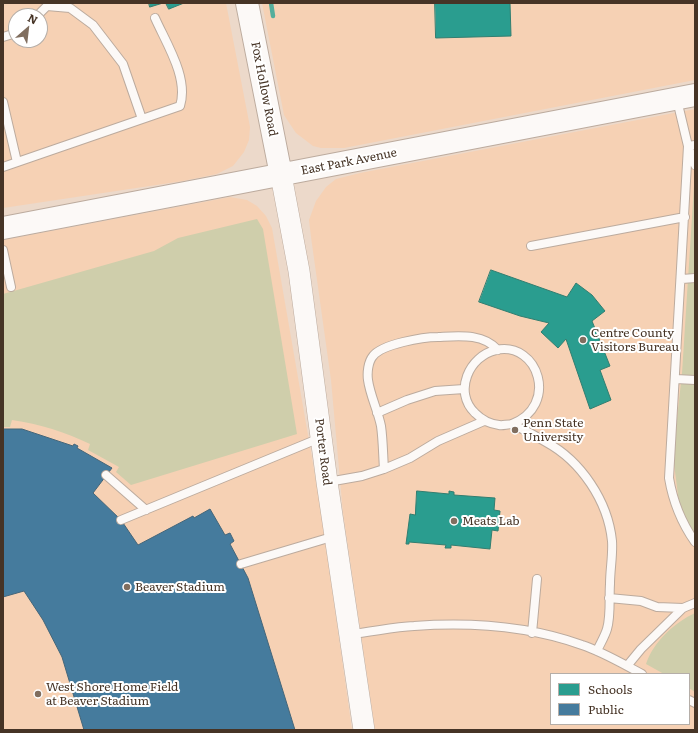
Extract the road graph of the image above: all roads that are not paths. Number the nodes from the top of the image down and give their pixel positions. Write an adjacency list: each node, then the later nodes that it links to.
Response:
1 (247, 3): 11 (main road, Fox Hollow Road)
2 (47, 4): 6 (lane)
3 (155, 18): 6 (lane)
4 (686, 97): 7 (lane); 11 (main road, East Park Avenue)
5 (3, 102): 8 (lane)
6 (142, 119): 8 (lane)
7 (692, 146): 9 (lane); 12 (lane)
8 (17, 162): 10 (lane)
9 (695, 165)
10 (3, 167)
11 (281, 175): 13 (main road, East Park Avenue); 26 (street, Porter Road)
12 (685, 217): 14 (lane); 17 (lane)
13 (3, 228)
14 (531, 246)
15 (3, 250): 18 (lane)
16 (695, 278): 17 (lane)
17 (682, 279): 20 (lane)
18 (10, 287)
19 (498, 350): 22 (lane); 23 (lane); 25 (lane)
20 (676, 379): 21 (lane); 33 (lane)
21 (695, 380)
22 (464, 389): 23 (lane); 24 (lane)
23 (377, 413): 27 (lane)
24 (484, 421): 25 (lane); 27 (lane)
25 (512, 424): 36 (lane)
26 (321, 438): 29 (street, Porter Road); 30 (lane)
27 (384, 469): 29 (lane)
28 (106, 475): 30 (lane)
29 (327, 482): 32 (street, Porter Road)
30 (146, 510): 31 (lane)
31 (121, 520)
32 (336, 536): 34 (lane); 40 (street, Porter Road)
33 (695, 542)
34 (241, 564)
35 (537, 579): 39 (lane)
36 (609, 598): 38 (lane); 41 (lane)
37 (694, 603): 38 (lane)
38 (683, 608): 42 (lane)
39 (532, 633): 40 (lane); 41 (lane)
40 (350, 634): 44 (street, Porter Road)
41 (597, 651): 42 (lane)
42 (627, 666): 43 (lane)
43 (640, 673)
44 (364, 730)

